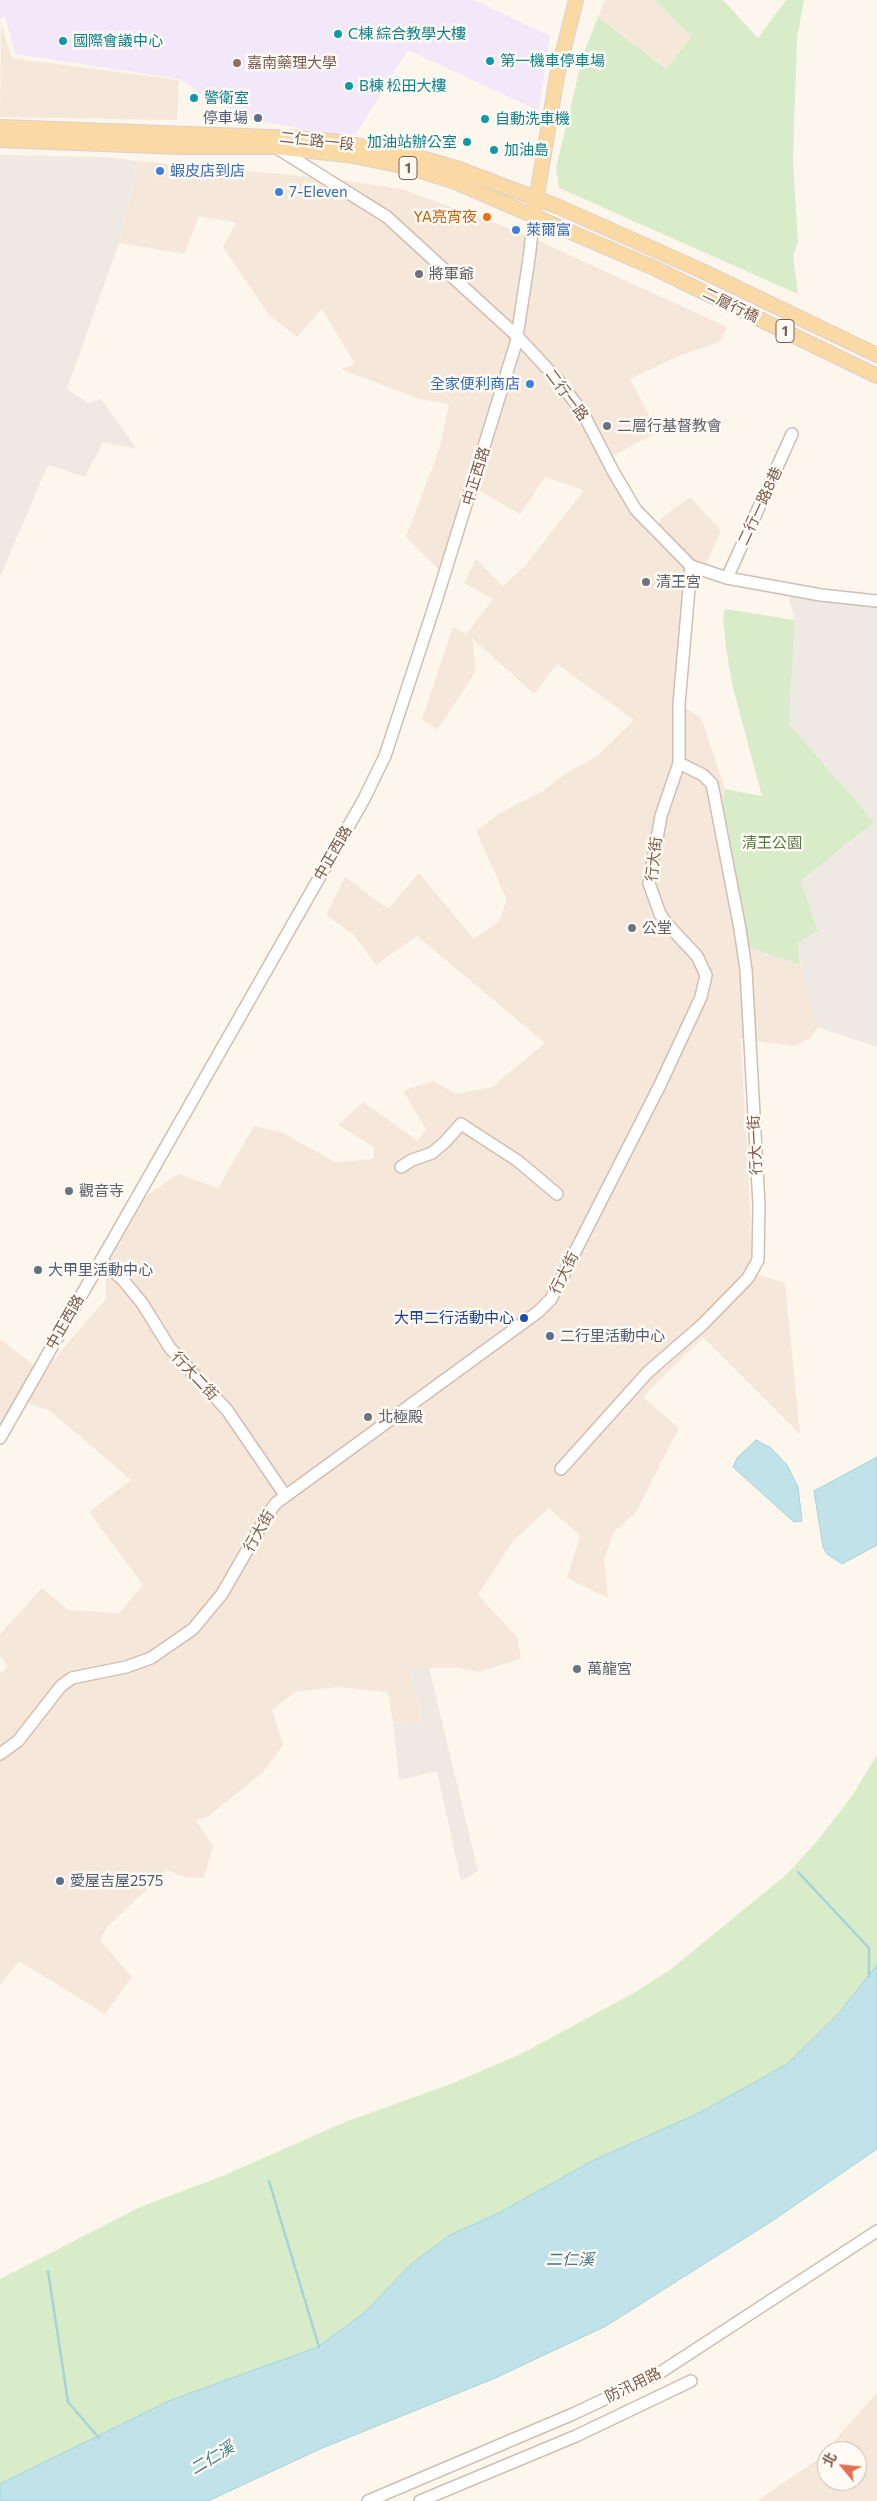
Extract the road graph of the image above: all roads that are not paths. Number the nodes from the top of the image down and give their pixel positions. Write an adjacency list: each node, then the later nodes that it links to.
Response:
1 (576, 0): 6 (main road)
2 (0, 127): 3 (main road, 二仁路一段 / 1)
3 (262, 136): 5 (street, 二行一路); 6 (main road, 二仁路一段 / 1)
4 (0, 140): 5 (main road, 二仁路一段 / 1)
5 (276, 147): 7 (main road, 二仁路一段 / 1); 10 (street, 二行一路)
6 (536, 199): 7 (main road); 8 (main road, 二仁路一段 / 1)
7 (534, 215): 9 (main road, 二仁路一段 / 1); 10 (street, 中正西路)
8 (700, 270): 11 (main road, 二層行橋 / 1)
9 (693, 286): 12 (main road, 二層行橋 / 1)
10 (517, 336): 14 (street, 二行一路); 20 (street, 中正西路)
11 (877, 355)
12 (877, 376)
13 (792, 434): 15 (street, 二行一路8巷)
14 (691, 566): 15 (street, 二行一路); 17 (street, 行大街)
15 (727, 578): 16 (street, 二行一路)
16 (877, 601)
17 (679, 762): 22 (street, 行大一街); 23 (street, 行大街)
18 (401, 1167): 19 (street)
19 (557, 1194)
20 (101, 1260): 21 (street, 中正西路); 23 (street, 行大二街)
21 (0, 1438)
22 (561, 1468)
23 (285, 1496): 24 (street, 行大街)
24 (0, 1754)
25 (877, 2231): 27 (street, 防汛用路)
26 (692, 2381): 28 (street)
27 (368, 2501)
28 (420, 2501)

